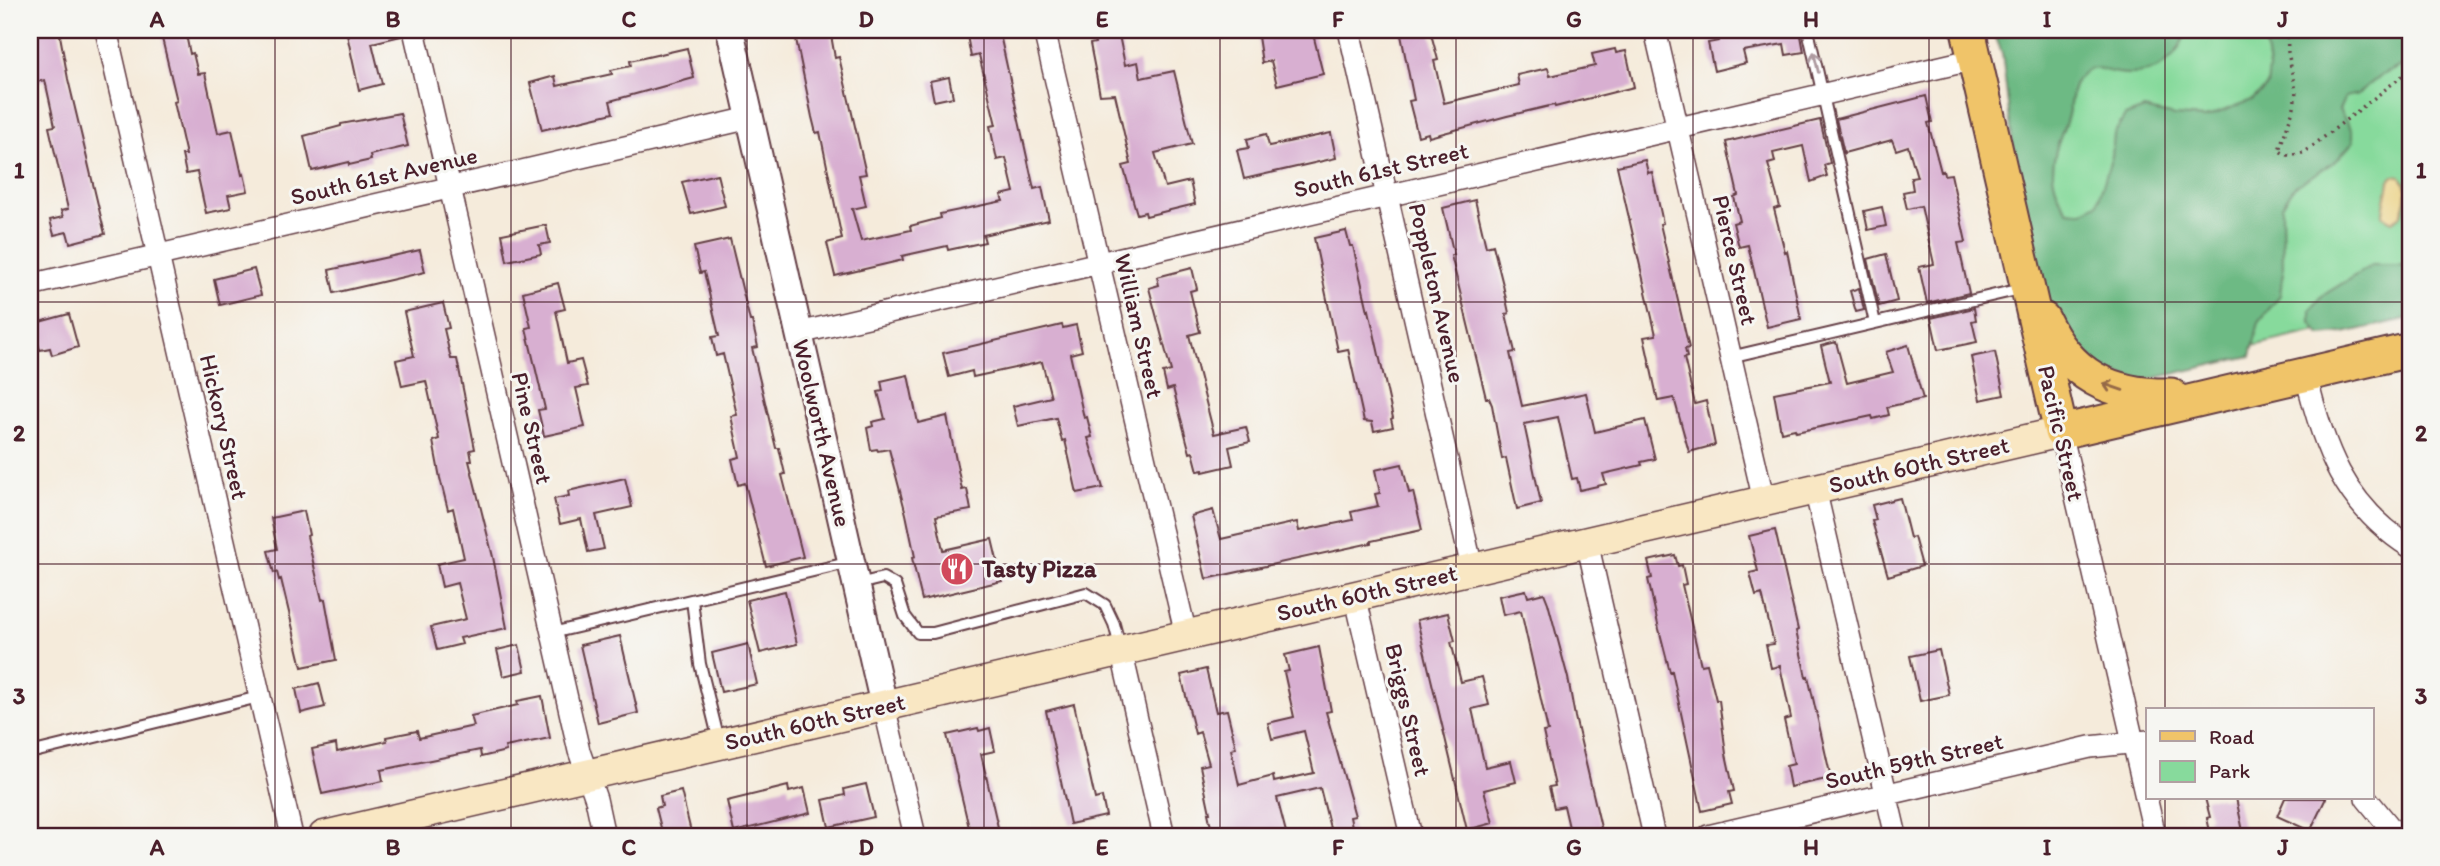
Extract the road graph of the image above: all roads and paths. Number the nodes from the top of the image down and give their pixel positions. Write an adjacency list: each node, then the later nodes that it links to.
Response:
1 (106, 30): 16 (street, Hickory Street)
2 (414, 30): 14 (street, Pine Street)
3 (730, 30): 12 (street, Woolworth Avenue)
4 (1044, 30): 17 (street, William Street)
5 (1349, 30): 15 (street, Poppleton Avenue)
6 (1655, 30): 13 (street, Pierce Street)
7 (1808, 30): 11 (lane, one-way to 7)
8 (2287, 30): 10 (path)
9 (1972, 44): 11 (street, South 61st Street); 19 (main road, Pacific Street)
10 (2410, 70)
11 (1823, 94): 13 (street, South 61st Street); 20 (lane)
12 (750, 118): 14 (street, South 61st Avenue); 21 (street, Woolworth Avenue)
13 (1677, 128): 15 (street, South 61st Street); 23 (street, Pierce Street)
14 (450, 188): 16 (street, South 61st Avenue); 35 (street, Pine Street)
15 (1387, 195): 17 (street, South 61st Street); 31 (street, Poppleton Avenue)
16 (158, 256): 18 (street, South 61st Avenue); 38 (street, Hickory Street)
17 (1097, 263): 21 (street, South 61st Street); 36 (street, William Street)
18 (30, 285)
19 (2028, 288): 20 (lane); 25 (main road, one-way to 19); 26 (main road, Pacific Street)
20 (1875, 323): 23 (lane)
21 (799, 333): 32 (street, Woolworth Avenue)
22 (2410, 350): 24 (main road, South 60th Street)
23 (1730, 357): 28 (street, Pierce Street)
24 (2306, 374): 25 (main road, South 60th Street); 30 (street)
25 (2229, 393): 26 (main road, South 60th Street)
26 (2061, 432): 27 (main road, South 60th Street); 40 (street, Pacific Street)
27 (1815, 489): 28 (main road, South 60th Street); 45 (street)
28 (1763, 501): 29 (main road, South 60th Street)
29 (1587, 542): 31 (main road, South 60th Street); 54 (street)
30 (2410, 547)
31 (1472, 568): 33 (main road, South 60th Street)
32 (854, 573): 34 (lane); 37 (lane); 39 (street, Woolworth Avenue)
33 (1354, 595): 36 (main road, South 60th Street); 53 (street, Briggs Street)
34 (692, 600): 35 (lane); 41 (lane)
35 (552, 633): 43 (street, Pine Street)
36 (1186, 635): 37 (main road, South 60th Street)
37 (1121, 650): 39 (main road, South 60th Street); 52 (street)
38 (259, 697): 42 (lane); 48 (street, Hickory Street)
39 (884, 706): 41 (main road, South 60th Street); 51 (street, Woolworth Avenue)
40 (2140, 742): 44 (street, Pacific Street); 45 (street, South 59th Street)
41 (719, 744): 43 (main road, South 60th Street)
42 (30, 753)
43 (587, 775): 49 (main road, South 60th Street); 50 (street, Pine Street)
44 (2146, 780)
45 (1886, 793): 55 (street, South 59th Street); 56 (street)
46 (2149, 800): 57 (street, Pacific Street)
47 (2368, 800): 58 (street)
48 (292, 836)
49 (324, 836)
50 (604, 836)
51 (915, 836)
52 (1164, 836)
53 (1411, 836)
54 (1654, 836)
55 (1709, 836)
56 (1896, 836)
57 (2155, 836)
58 (2397, 836)

